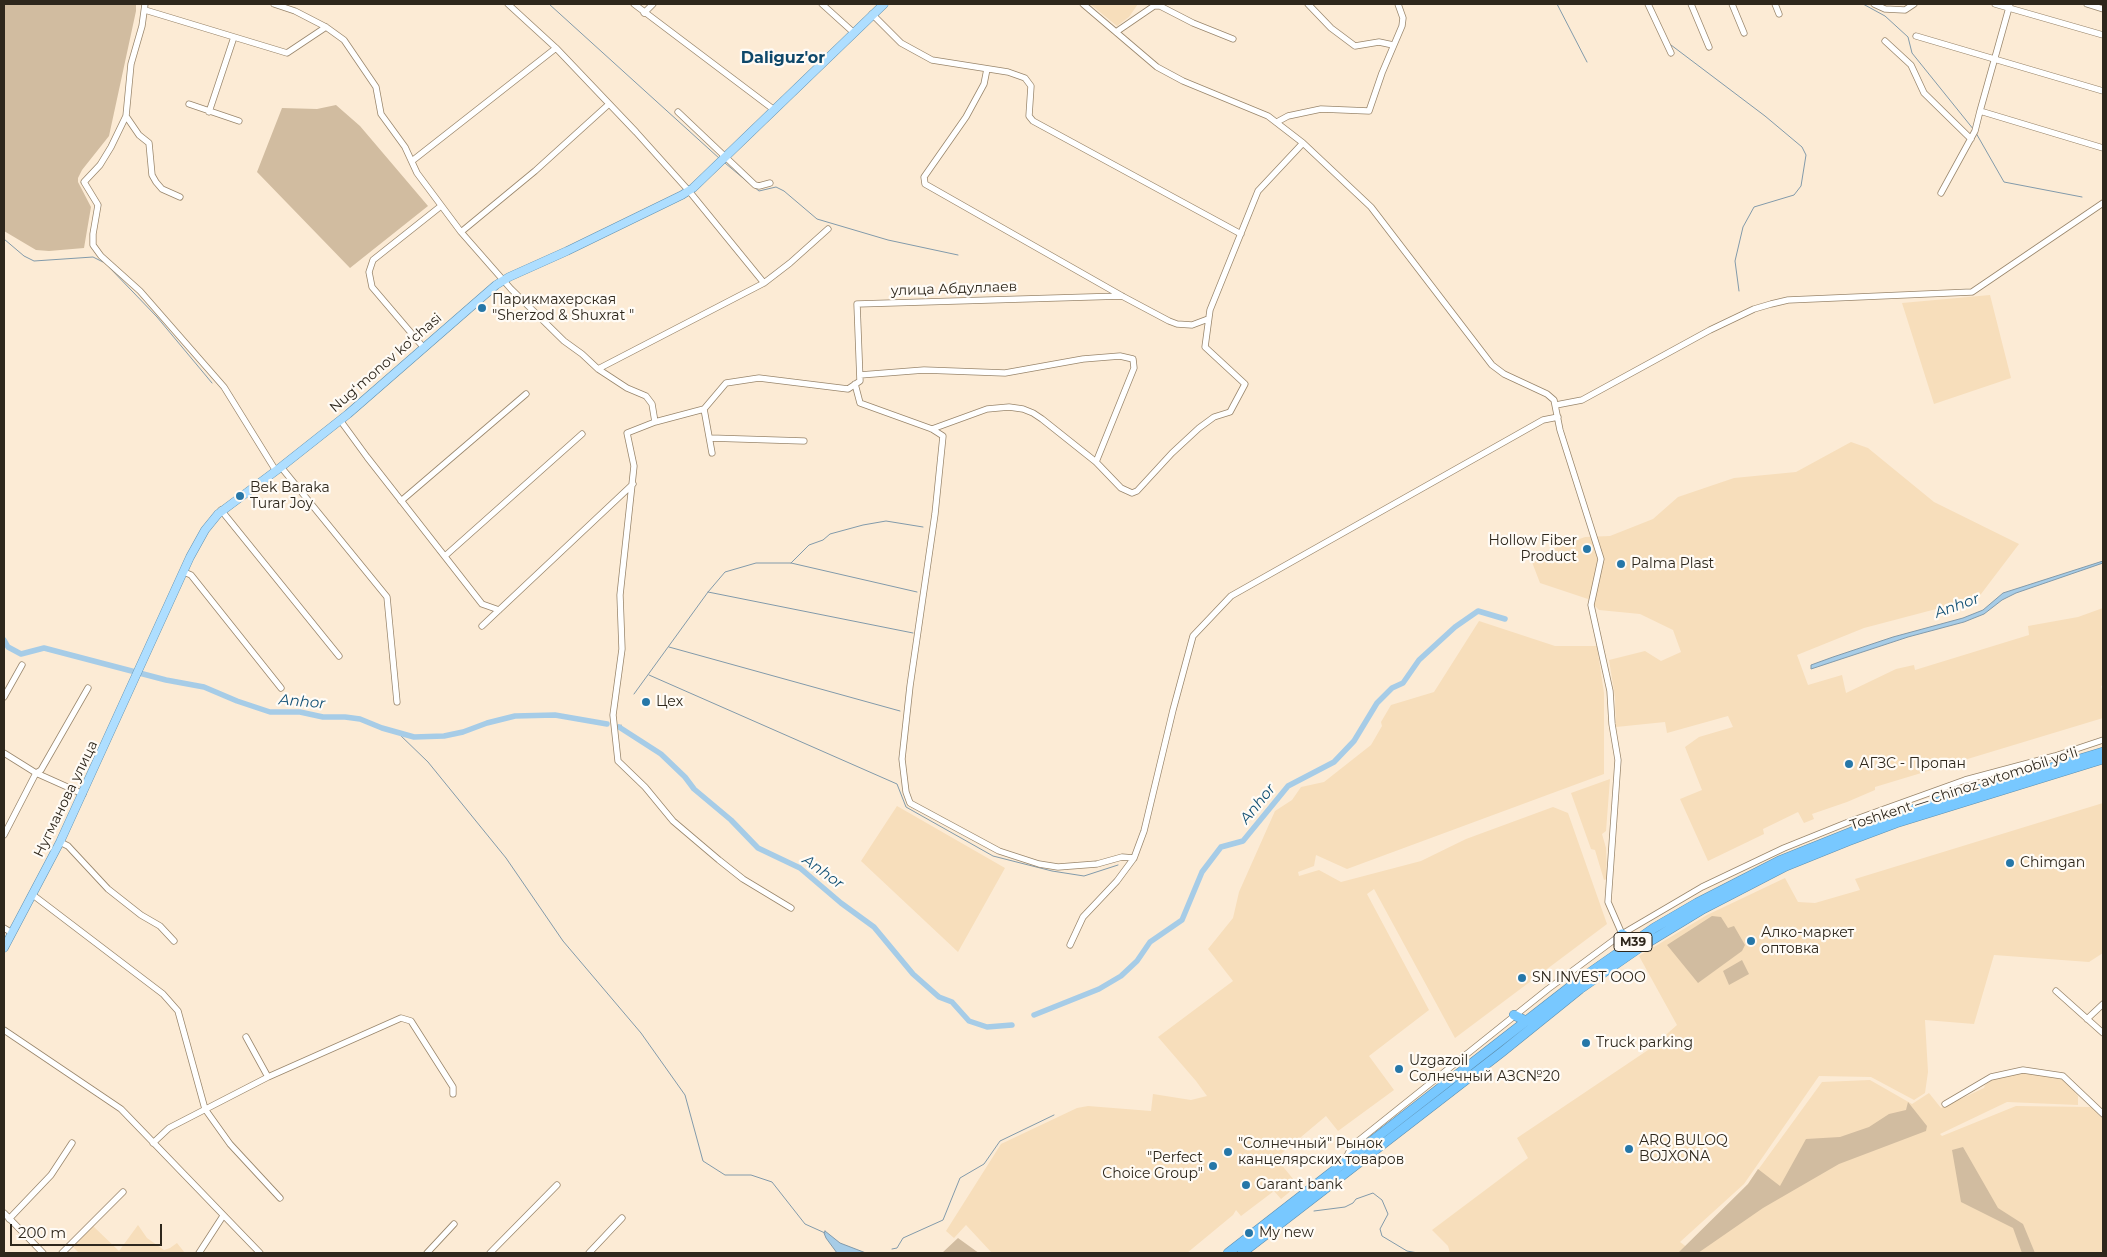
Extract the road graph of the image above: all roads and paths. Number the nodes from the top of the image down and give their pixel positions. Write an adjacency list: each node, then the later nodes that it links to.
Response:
1 (274, 4): 24 (street)
2 (508, 4): 35 (street)
3 (634, 4): 21 (street)
4 (652, 4): 21 (street)
5 (822, 4): 25 (street)
6 (884, 4): 22 (main road)
7 (1083, 4): 26 (street)
8 (1308, 4): 33 (street)
9 (1398, 4): 33 (street)
10 (1648, 4): 36 (street)
11 (1691, 4): 34 (street)
12 (1732, 4): 27 (street)
13 (1775, 4): 23 (street)
14 (1874, 4): 15 (street)
15 (1914, 4)
16 (1995, 4): 18 (street)
17 (2087, 4): 20 (street)
18 (2010, 6): 28 (street); 37 (street)
19 (145, 7): 30 (street); 46 (street)
20 (2103, 9)
21 (644, 13): 42 (street)
22 (872, 14): 25 (main road); 38 (street)
23 (1779, 14)
24 (326, 27): 30 (street); 53 (street)
25 (853, 32): 42 (main road)
26 (1116, 32): 31 (street); 48 (street)
27 (1744, 33)
28 (2103, 35)
29 (1916, 36): 37 (street)
30 (234, 37): 44 (street)
31 (1233, 39)
32 (1885, 41): 49 (street)
33 (1394, 45): 48 (street)
34 (1709, 46)
35 (556, 48): 41 (street); 53 (street)
36 (1671, 53)
37 (1995, 58): 39 (street); 43 (street)
38 (987, 69): 62 (street); 65 (street)
39 (2103, 91)
40 (189, 104): 44 (street)
41 (609, 104): 55 (street); 61 (street)
42 (773, 109): 52 (main road)
43 (1980, 111): 49 (street); 51 (street)
44 (209, 112): 47 (street)
45 (678, 112): 52 (street)
46 (126, 116): 57 (street); 83 (street)
47 (239, 121)
48 (1277, 122): 50 (street)
49 (1971, 139): 56 (street)
50 (1304, 143): 62 (street); 72 (street)
51 (2103, 148)
52 (725, 157): 54 (street); 55 (main road, Nugʻmonov koʻchasi)
53 (412, 161): 59 (street)
54 (770, 183)
55 (689, 191): 63 (main road, Nugʻmonov koʻchasi); 64 (street)
56 (1941, 194)
57 (180, 198)
58 (2103, 203): 72 (street)
59 (441, 206): 61 (street); 67 (street)
60 (828, 228): 64 (street)
61 (460, 232): 63 (street)
62 (1241, 234): 66 (street)
63 (503, 280): 67 (main road, Nugʻmonov koʻchasi); 68 (street)
64 (764, 283): 68 (street)
65 (1122, 296): 66 (street); 69 (street, улица Абдуллаев)
66 (1208, 319): 82 (street)
67 (424, 348): 75 (main road, Nugʻmonov koʻchasi)
68 (598, 368): 76 (street)
69 (860, 374): 70 (street); 82 (street)
70 (855, 384): 73 (street); 77 (street)
71 (526, 394): 85 (street)
72 (1556, 405): 74 (street)
73 (704, 409): 76 (street); 79 (street)
74 (1558, 417): 106 (street); 111 (street)
75 (340, 420): 83 (main road, Nugʻmonov koʻchasi); 85 (street)
76 (655, 422): 84 (street)
77 (932, 429): 82 (street); 106 (street)
78 (582, 434): 87 (street)
79 (710, 438): 80 (street); 81 (street)
80 (804, 441)
81 (712, 453)
82 (1096, 462)
83 (279, 469): 86 (main road, Nugʻmonov koʻchasi); 97 (street)
84 (633, 484): 89 (street); 108 (street)
85 (401, 501): 87 (street)
86 (222, 510): 88 (main road, Nugʻmonov koʻchasi); 91 (street)
87 (445, 556): 89 (street)
88 (184, 572): 92 (main road, Nugʻmonov koʻchasi); 95 (street)
89 (499, 610): 90 (street)
90 (482, 626)
91 (339, 656)
92 (145, 659): 103 (main road, Нугманова улица)
93 (22, 665): 96 (street)
94 (88, 688): 102 (street)
95 (281, 688)
96 (4, 697)
97 (397, 702)
98 (2103, 740): 111 (street, M39)
99 (2103, 752): 112 (highway, Toshkent — Chinoz avtomobil yoʻli / M39)
100 (4, 753): 102 (street)
101 (2103, 759): 127 (highway, Toshkent — Chinoz avtomobil yoʻli / M39)
102 (36, 773): 103 (street); 104 (street)
103 (83, 794): 105 (main road, Нугманова улица)
104 (4, 835)
105 (60, 842): 107 (main road, Нугманова улица); 113 (street)
106 (1134, 858): 114 (street)
107 (33, 894): 110 (main road, Нугманова улица); 130 (street)
108 (791, 908)
109 (4, 928): 110 (street)
110 (12, 933): 115 (main road, Нугманова улица)
111 (1622, 934): 112 (highway); 118 (street, M39)
112 (1636, 940): 120 (highway, Toshkent — Chinoz avtomobil yoʻli / M39)
113 (174, 941)
114 (1070, 945)
115 (4, 948)
116 (2056, 991): 119 (street)
117 (2103, 1004): 119 (street)
118 (1514, 1015): 120 (highway); 124 (street, M39)
119 (2087, 1019): 122 (street)
120 (1526, 1021): 126 (highway, Toshkent — Chinoz avtomobil yoʻli / M39)
121 (4, 1030): 133 (street)
122 (2103, 1033)
123 (246, 1037): 125 (street)
124 (1444, 1071): 126 (street); 134 (street, M39)
125 (268, 1077): 128 (street); 130 (street)
126 (1448, 1081): 127 (highway); 134 (highway, Toshkent — Chinoz avtomobil yoʻli / M39)
127 (1449, 1092): 151 (highway, Toshkent — Chinoz avtomobil yoʻli / M39)
128 (453, 1094)
129 (1945, 1104): 131 (street)
130 (206, 1109): 133 (street); 137 (street)
131 (2103, 1114)
132 (72, 1143): 141 (street)
133 (153, 1143): 139 (street)
134 (1344, 1163): 150 (highway, Toshkent — Chinoz avtomobil yoʻli / M39)
135 (557, 1185): 148 (street)
136 (123, 1192): 144 (street)
137 (280, 1198)
138 (4, 1213): 141 (street)
139 (223, 1216): 145 (street); 146 (street)
140 (622, 1218): 149 (street)
141 (9, 1219): 143 (street)
142 (454, 1224): 147 (street)
143 (43, 1253)
144 (62, 1253)
145 (199, 1253)
146 (260, 1253)
147 (427, 1253)
148 (490, 1253)
149 (589, 1253)
150 (1228, 1253)
151 (1242, 1253)

